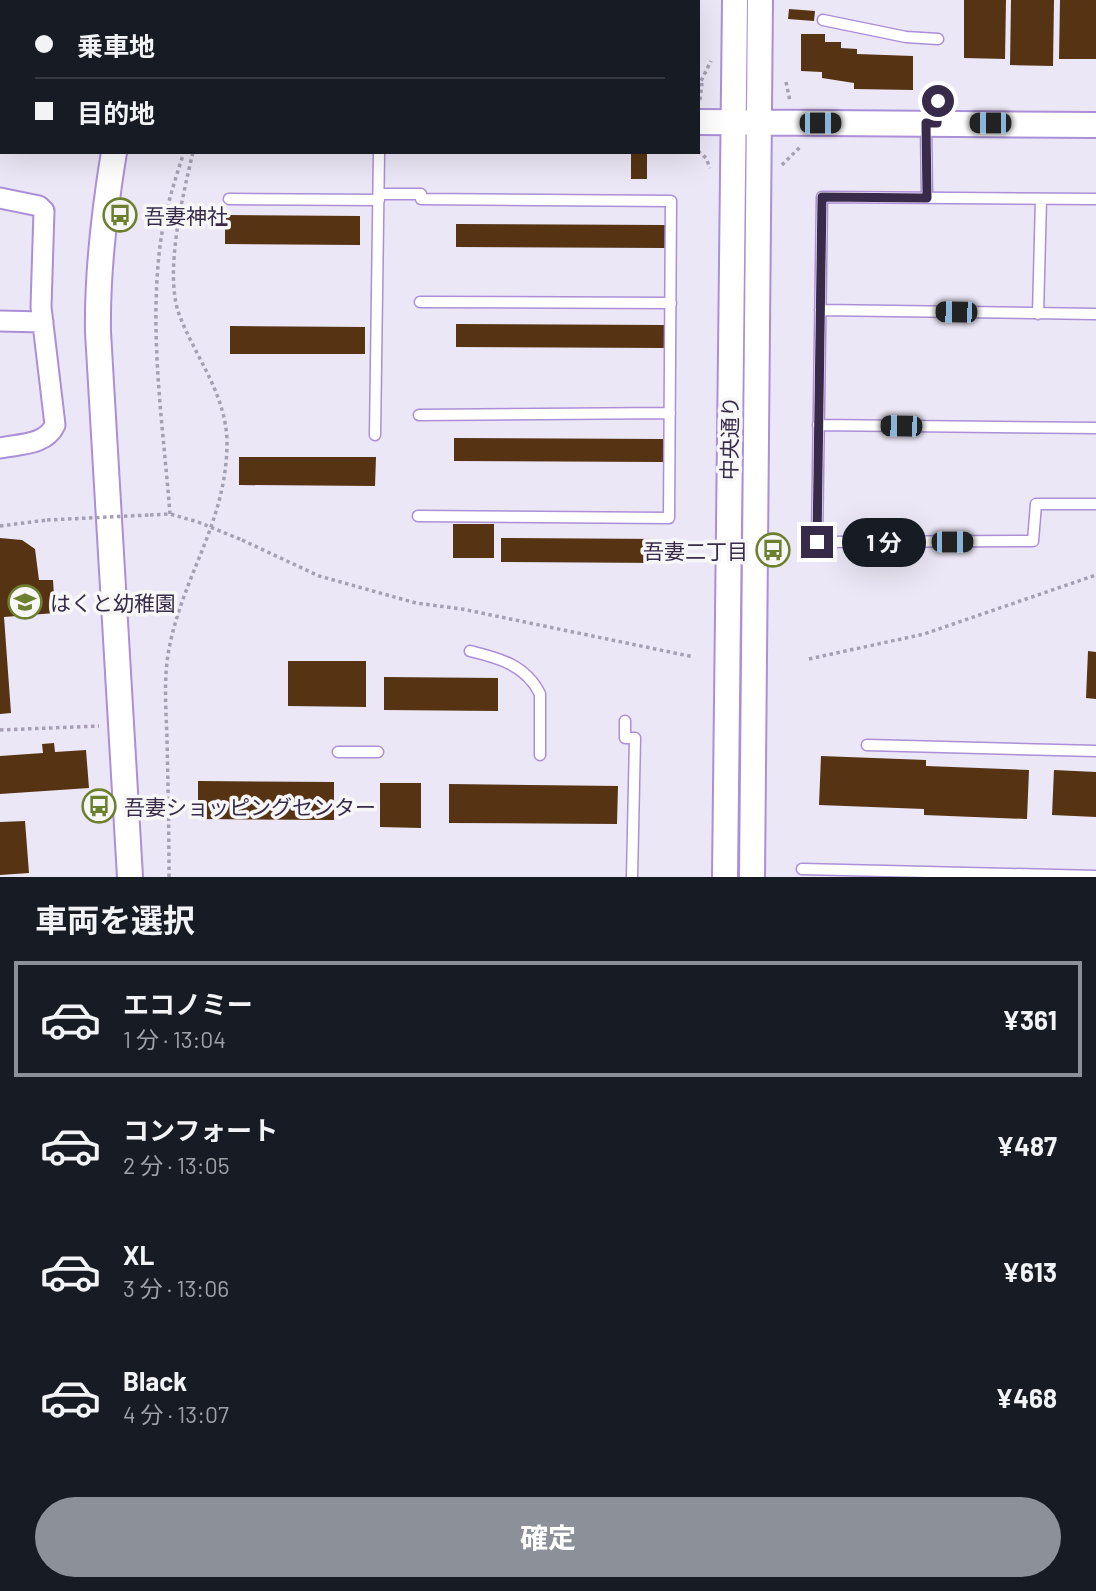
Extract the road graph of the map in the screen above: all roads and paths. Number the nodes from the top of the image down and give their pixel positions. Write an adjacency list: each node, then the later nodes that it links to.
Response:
1 (735, 0): 7 (street, 中央通り)
2 (760, 0): 8 (street, 中央通り)
3 (823, 20): 4 (lane)
4 (938, 40)
5 (934, 116): 8 (street); 9 (street); 16 (lane)
6 (700, 122): 7 (street)
7 (733, 122): 8 (street); 54 (street, 中央通り)
8 (760, 122): 55 (street, 中央通り)
9 (1096, 125)
10 (114, 154): 51 (street)
11 (183, 154): 34 (path)
12 (193, 154): 52 (path)
13 (379, 154): 14 (lane)
14 (379, 197): 17 (lane); 21 (lane); 31 (lane)
15 (0, 198): 26 (street)
16 (927, 198): 18 (lane); 22 (lane)
17 (229, 199)
18 (1041, 199): 19 (lane); 23 (lane)
19 (1096, 199)
20 (420, 302): 21 (lane)
21 (671, 303): 27 (lane)
22 (820, 310): 23 (lane); 29 (lane)
23 (1038, 314): 24 (lane)
24 (1096, 314)
25 (0, 321): 26 (street)
26 (43, 322): 32 (street)
27 (670, 413): 28 (lane); 35 (lane)
28 (419, 415)
29 (818, 425): 30 (lane); 33 (lane)
30 (1096, 429)
31 (375, 435)
32 (0, 448)
33 (1096, 504)
34 (170, 514): 36 (path, bridge); 39 (path, bridge)
35 (418, 516)
36 (0, 526)
37 (1096, 575): 40 (path)
38 (470, 651): 48 (lane)
39 (694, 657)
40 (809, 659)
41 (625, 721): 53 (lane)
42 (106, 726): 43 (path)
43 (0, 730)
44 (867, 745): 45 (lane)
45 (1096, 751)
46 (338, 752): 47 (lane)
47 (378, 752)
48 (540, 755)
49 (802, 869): 50 (lane)
50 (1096, 876)
51 (130, 877)
52 (169, 877)
53 (632, 877)
54 (725, 877)
55 (752, 877)

